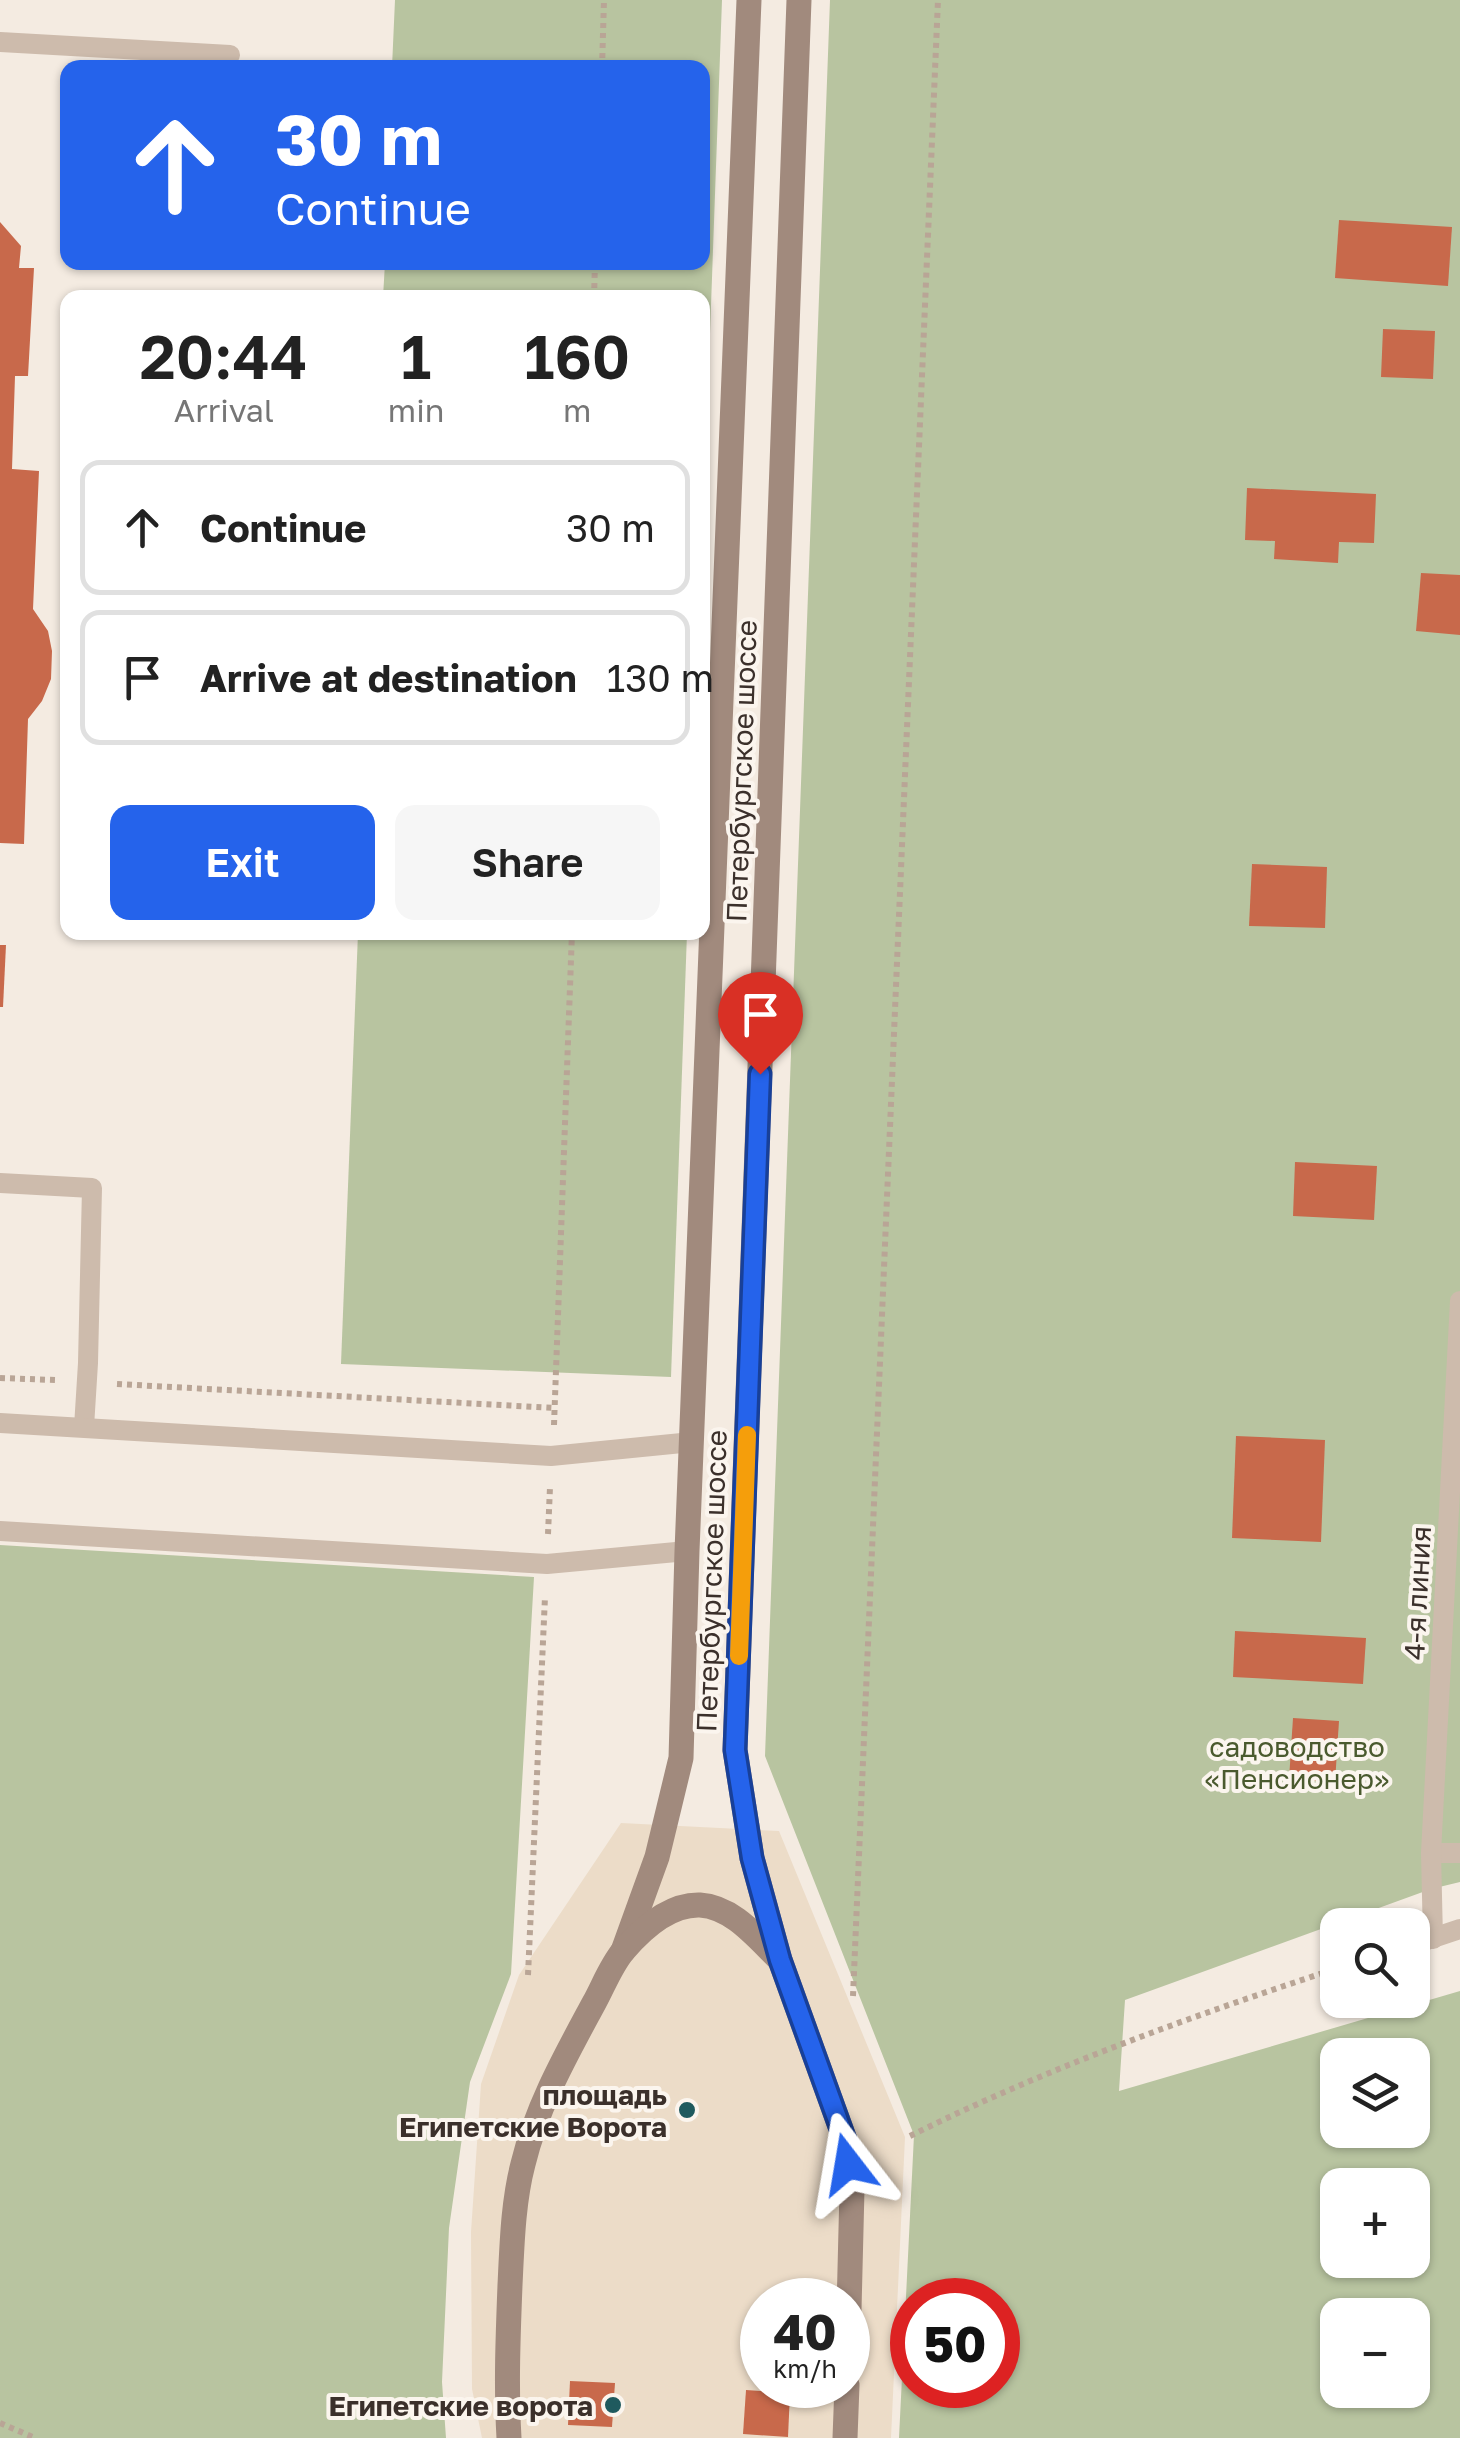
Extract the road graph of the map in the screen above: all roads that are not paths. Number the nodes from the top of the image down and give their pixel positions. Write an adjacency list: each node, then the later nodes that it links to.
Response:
1 (749, 0): 9 (main road, Петербургское шоссе)
2 (799, 0): 18 (main road, Петербургское шоссе)
3 (0, 42): 4 (lane)
4 (230, 55)
5 (0, 1184): 8 (lane)
6 (1460, 1301): 12 (lane, 4-я линия)
7 (0, 1423): 8 (lane)
8 (84, 1428): 9 (lane)
9 (692, 1442): 11 (main road, Петербургское шоссе)
10 (0, 1532): 11 (lane)
11 (688, 1551): 17 (main road, Петербургское шоссе)
12 (1431, 1853): 13 (lane); 14 (lane, 4-я линия)
13 (1460, 1853)
14 (1428, 1908)
15 (1460, 1929): 16 (lane)
16 (1430, 1940)
17 (622, 1952): 18 (main road); 21 (main road)
18 (780, 1960): 19 (main road)
19 (850, 2278)
20 (846, 2408): 22 (main road)
21 (509, 2433)
22 (845, 2438)

